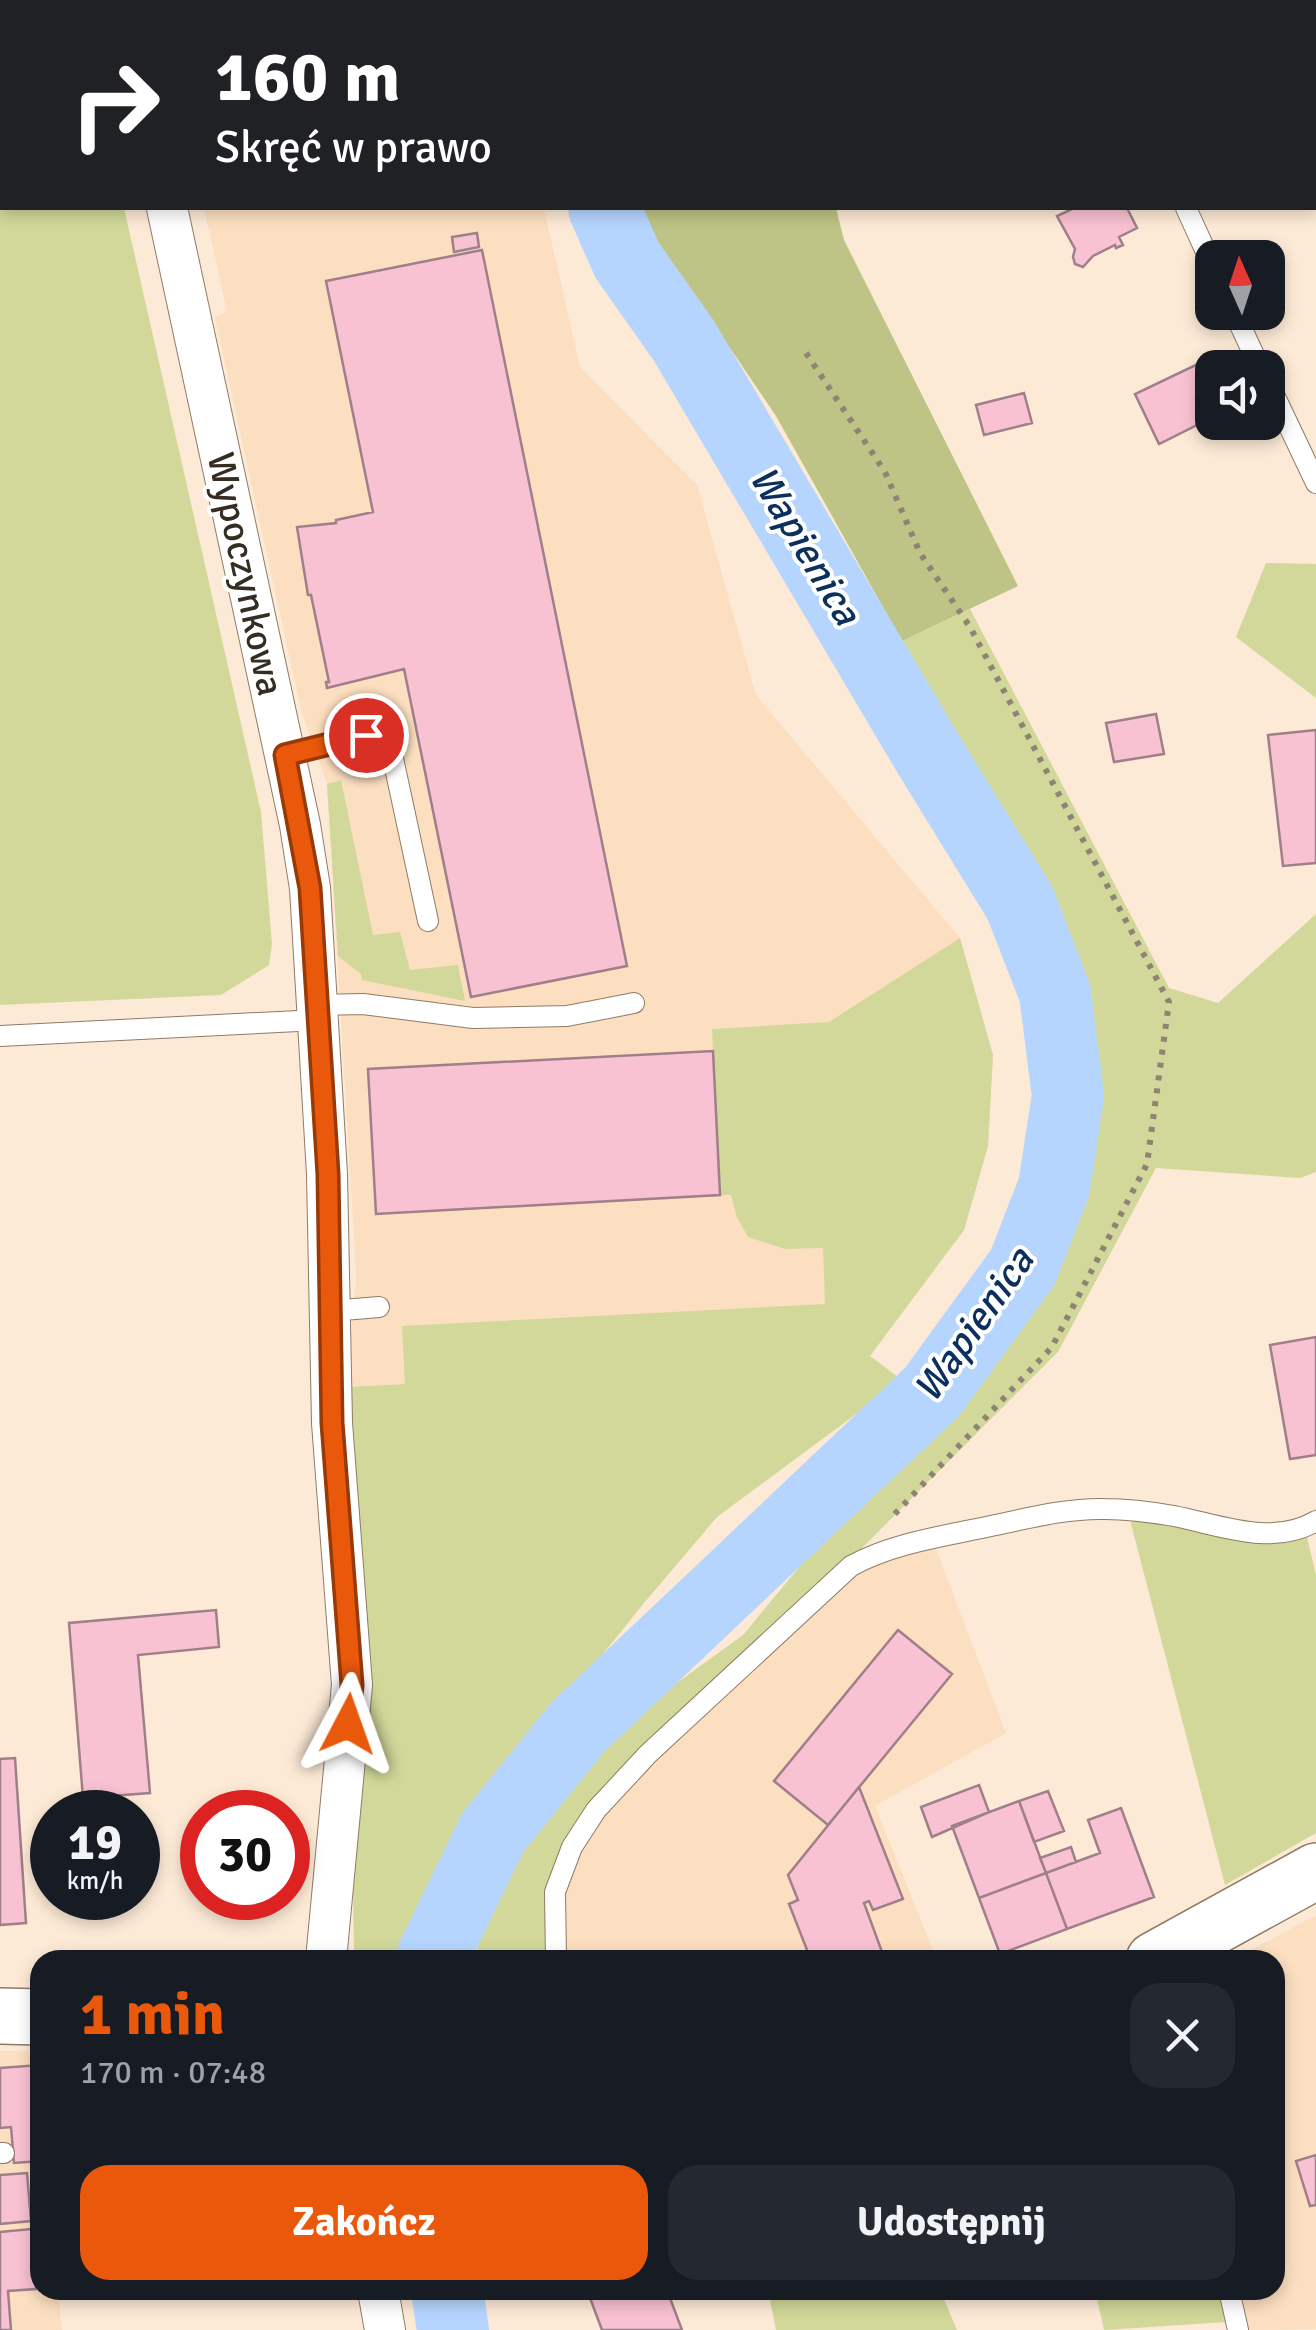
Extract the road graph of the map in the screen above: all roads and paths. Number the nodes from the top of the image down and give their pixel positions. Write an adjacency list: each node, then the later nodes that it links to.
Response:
1 (167, 210): 7 (street, Wypoczynkowa)
2 (1187, 210): 3 (lane)
3 (1201, 240)
4 (806, 354): 15 (path)
5 (1285, 418): 6 (lane)
6 (1316, 484)
7 (285, 755): 8 (lane); 10 (street, Wypoczynkowa)
8 (428, 921)
9 (634, 1004): 10 (lane)
10 (318, 1013): 11 (lane); 13 (street, Wypoczynkowa)
11 (0, 1036)
12 (379, 1307): 13 (lane)
13 (331, 1311): 17 (street, Wypoczynkowa)
14 (1316, 1521): 15 (lane)
15 (870, 1556): 18 (lane)
16 (1316, 1871): 19 (street)
17 (327, 1950)
18 (556, 1950)
19 (1172, 1950)
20 (0, 2016): 21 (street)
21 (30, 2017)
22 (380, 2300): 24 (street)
23 (1231, 2300): 25 (lane)
24 (384, 2330)
25 (1238, 2330)

